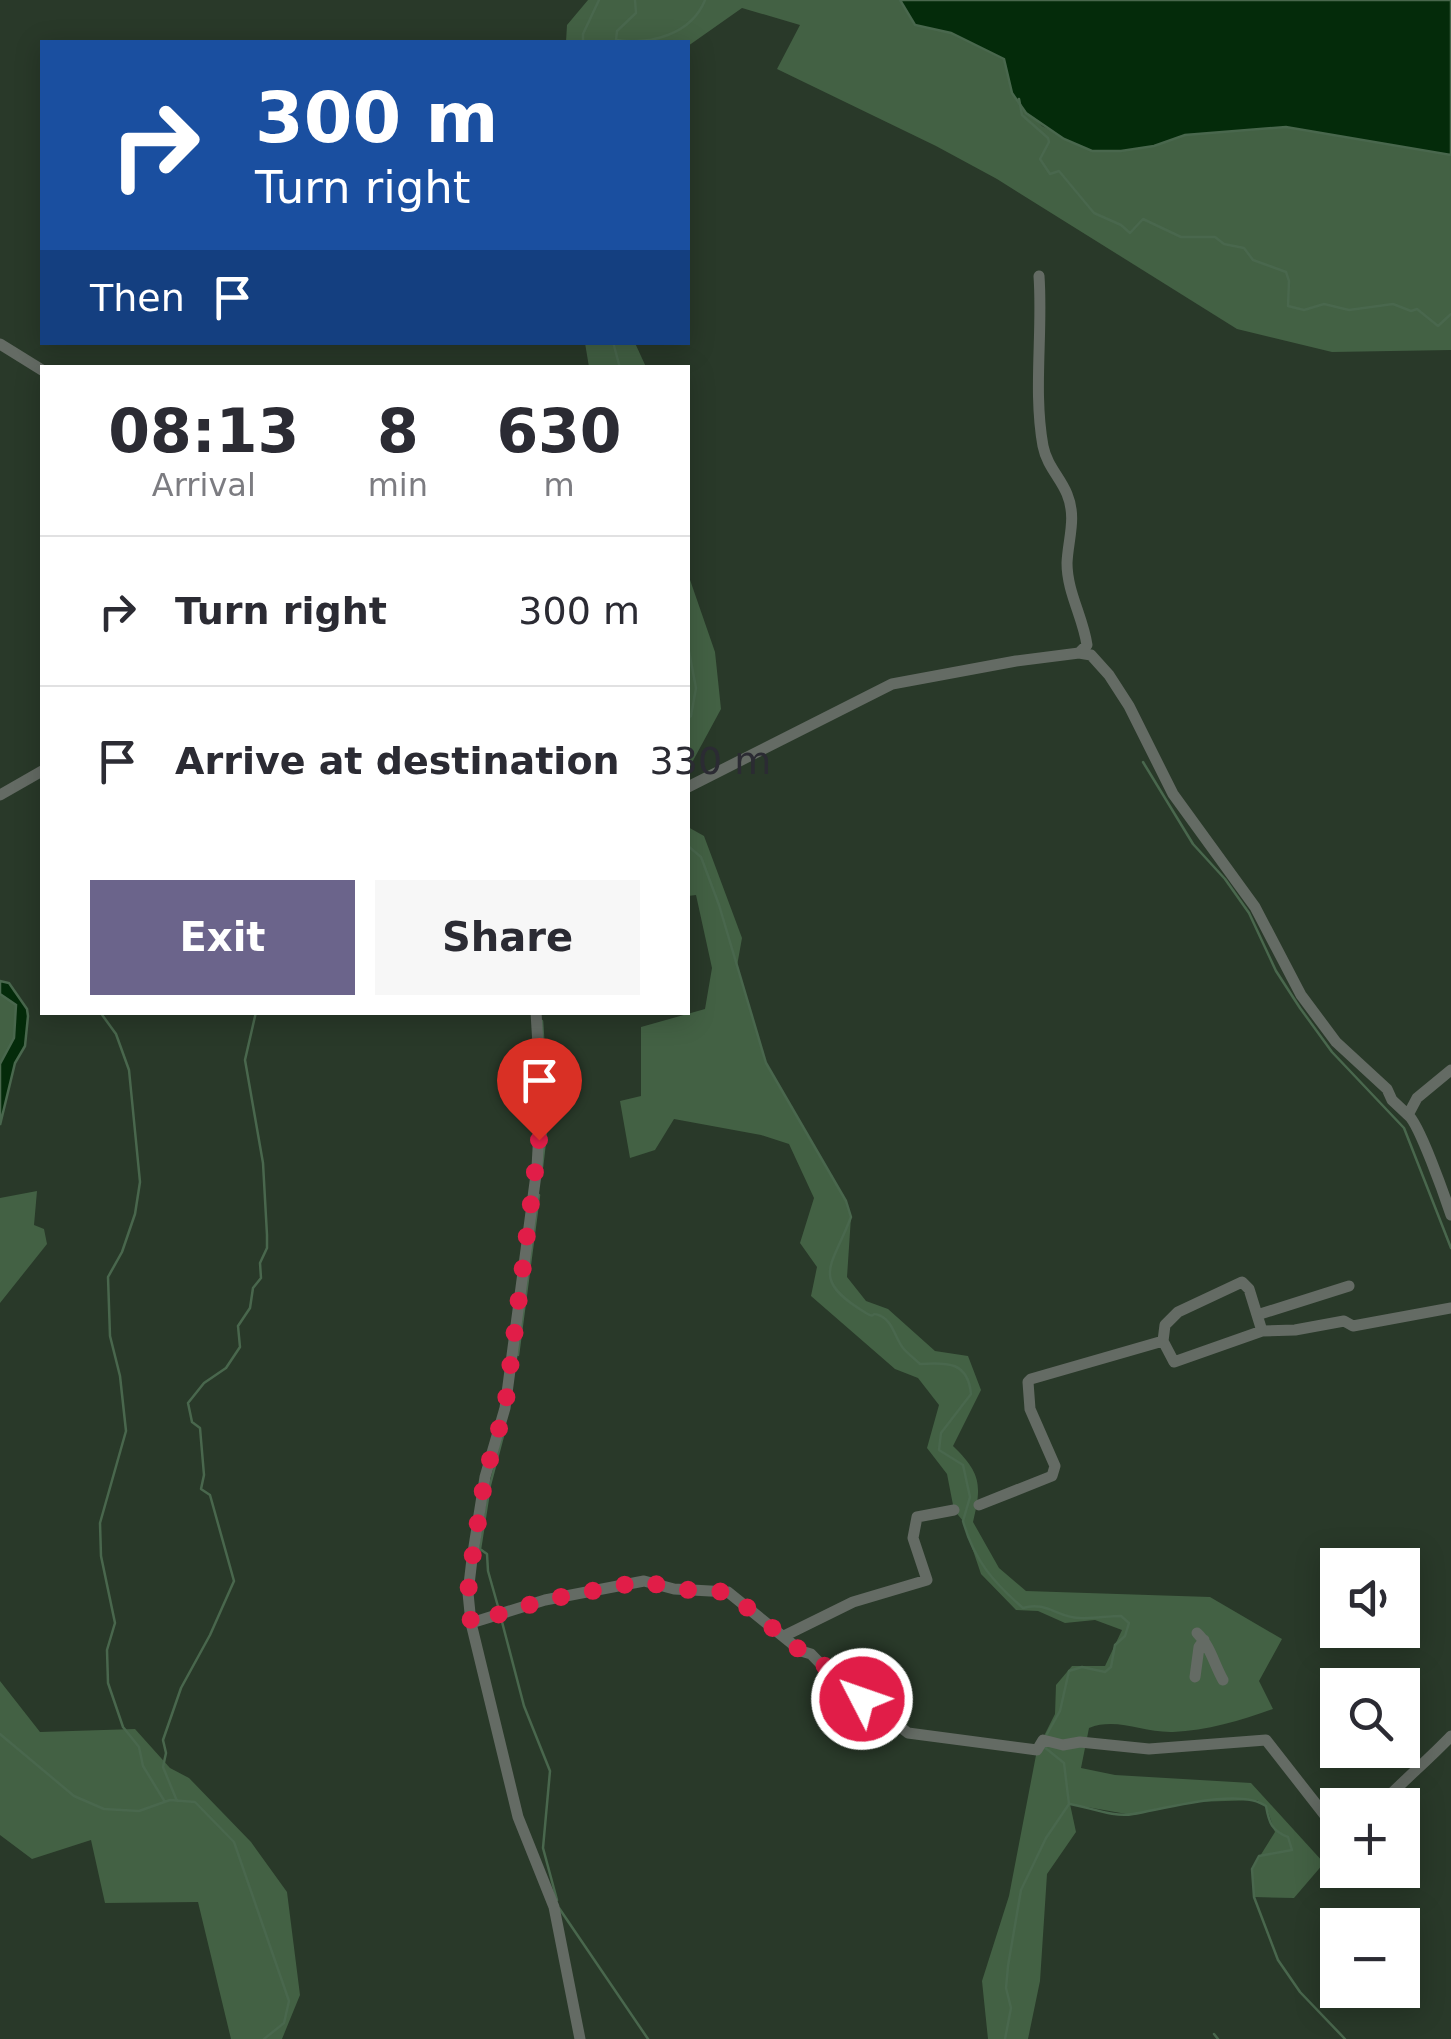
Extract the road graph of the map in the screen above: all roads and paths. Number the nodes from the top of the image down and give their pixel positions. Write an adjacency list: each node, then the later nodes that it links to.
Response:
1 (1039, 276): 4 (street)
2 (0, 344): 3 (street)
3 (40, 369)
4 (1079, 654): 6 (street); 10 (street)
5 (40, 772): 7 (street)
6 (690, 786)
7 (0, 795)
8 (536, 1015): 19 (street)
9 (1451, 1070): 10 (street)
10 (1408, 1115): 11 (street)
11 (1451, 1215)
12 (1349, 1286): 14 (street)
13 (1451, 1308): 15 (street)
14 (1256, 1315): 15 (street); 16 (street)
15 (1262, 1331): 16 (street)
16 (1164, 1341): 17 (street)
17 (978, 1504)
18 (954, 1510): 20 (street)
19 (471, 1623): 20 (street); 26 (street)
20 (784, 1636): 25 (street)
21 (1195, 1676): 22 (street)
22 (1223, 1680)
23 (1451, 1736): 24 (street)
24 (1397, 1788)
25 (1320, 1809)
26 (580, 2039)

